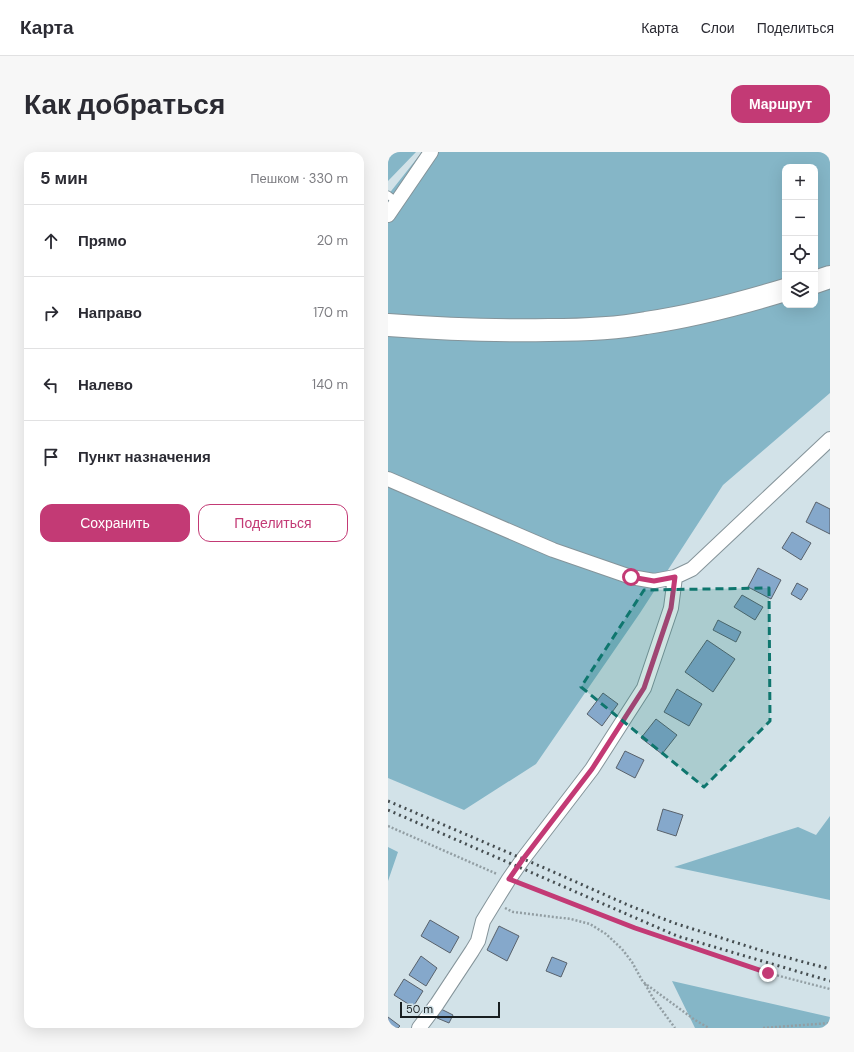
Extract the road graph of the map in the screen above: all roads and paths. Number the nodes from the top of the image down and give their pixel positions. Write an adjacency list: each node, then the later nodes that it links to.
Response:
1 (431, 152): 2 (street)
2 (393, 198): 3 (street)
3 (388, 215)
4 (830, 277): 5 (main road)
5 (818, 281)
6 (782, 291): 7 (main road)
7 (388, 325)
8 (830, 439): 10 (street)
9 (388, 479): 10 (street)
10 (675, 577): 12 (street)
11 (388, 826): 12 (path)
12 (509, 879): 13 (street); 15 (path)
13 (494, 903): 14 (path); 17 (street)
14 (643, 982): 18 (path); 19 (path)
15 (830, 989)
16 (830, 1023): 20 (path)
17 (419, 1028)
18 (675, 1028)
19 (710, 1028)
20 (763, 1028)

